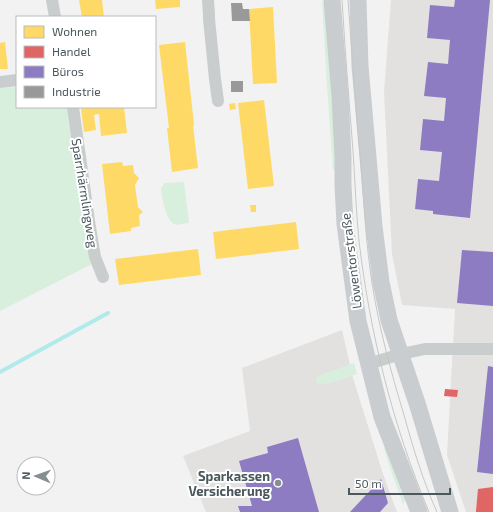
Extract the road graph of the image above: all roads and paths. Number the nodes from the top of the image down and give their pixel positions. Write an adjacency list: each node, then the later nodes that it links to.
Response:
1 (52, 0): 5 (street)
2 (208, 0): 8 (street)
3 (332, 0): 13 (main road, Löwentorstraße)
4 (358, 0): 12 (main road, Löwentorstraße)
5 (55, 16)
6 (16, 80): 7 (street)
7 (0, 82)
8 (218, 101)
9 (73, 108): 10 (street, Sparrhärmlingweg)
10 (103, 277)
11 (493, 349): 12 (street)
12 (401, 354): 13 (street); 15 (main road, Löwentorstraße)
13 (368, 364): 14 (main road, Löwentorstraße)
14 (419, 512)
15 (450, 512)

